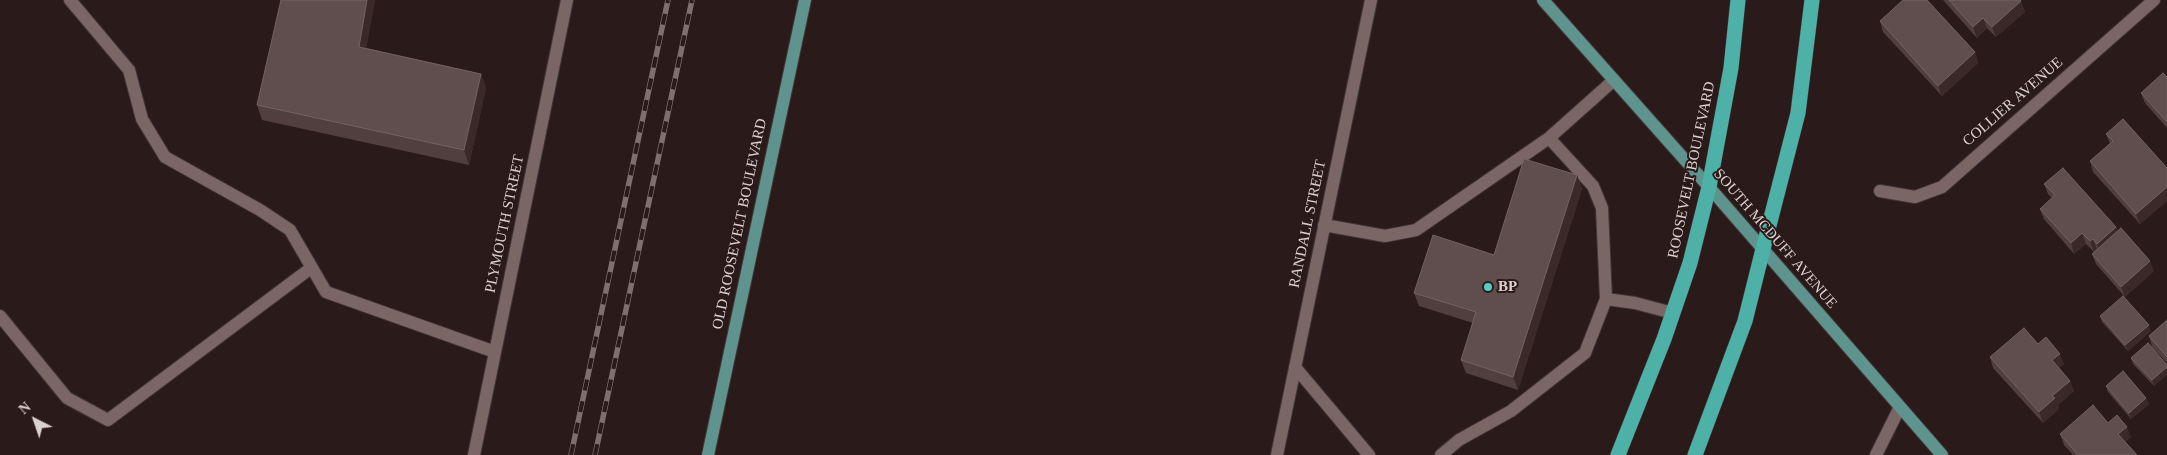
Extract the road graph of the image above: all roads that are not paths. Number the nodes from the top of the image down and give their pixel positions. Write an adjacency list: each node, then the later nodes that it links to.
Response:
1 (70, 0): 15 (street)
2 (567, 0): 19 (street, PLYMOUTH STREET)
3 (805, 0): 23 (main road, OLD ROOSEVELT BOULEVARD)
4 (1371, 0): 13 (street, RANDALL STREET)
5 (1543, 0): 9 (main road, SOUTH MCDUFF AVENUE)
6 (1738, 0): 11 (highway, ROOSEVELT BOULEVARD)
7 (1812, 0): 14 (highway)
8 (2154, 0): 12 (street, COLLIER AVENUE)
9 (1614, 80): 10 (street); 11 (main road, SOUTH MCDUFF AVENUE)
10 (1549, 138): 13 (street); 16 (street)
11 (1709, 187): 14 (main road, SOUTH MCDUFF AVENUE); 17 (highway, ROOSEVELT BOULEVARD)
12 (1880, 191)
13 (1324, 225): 20 (street, RANDALL STREET)
14 (1763, 249): 21 (main road, SOUTH MCDUFF AVENUE); 28 (highway)
15 (311, 268): 18 (street); 19 (street)
16 (1606, 299): 17 (street); 26 (street)
17 (1673, 313): 27 (highway, ROOSEVELT BOULEVARD)
18 (0, 316)
19 (496, 352): 22 (street, PLYMOUTH STREET)
20 (1295, 367): 24 (street, RANDALL STREET); 25 (street)
21 (1900, 407): 29 (street); 30 (main road, SOUTH MCDUFF AVENUE)
22 (474, 455)
23 (708, 455)
24 (1277, 455)
25 (1369, 455)
26 (1441, 455)
27 (1618, 455)
28 (1695, 455)
29 (1876, 455)
30 (1942, 455)

